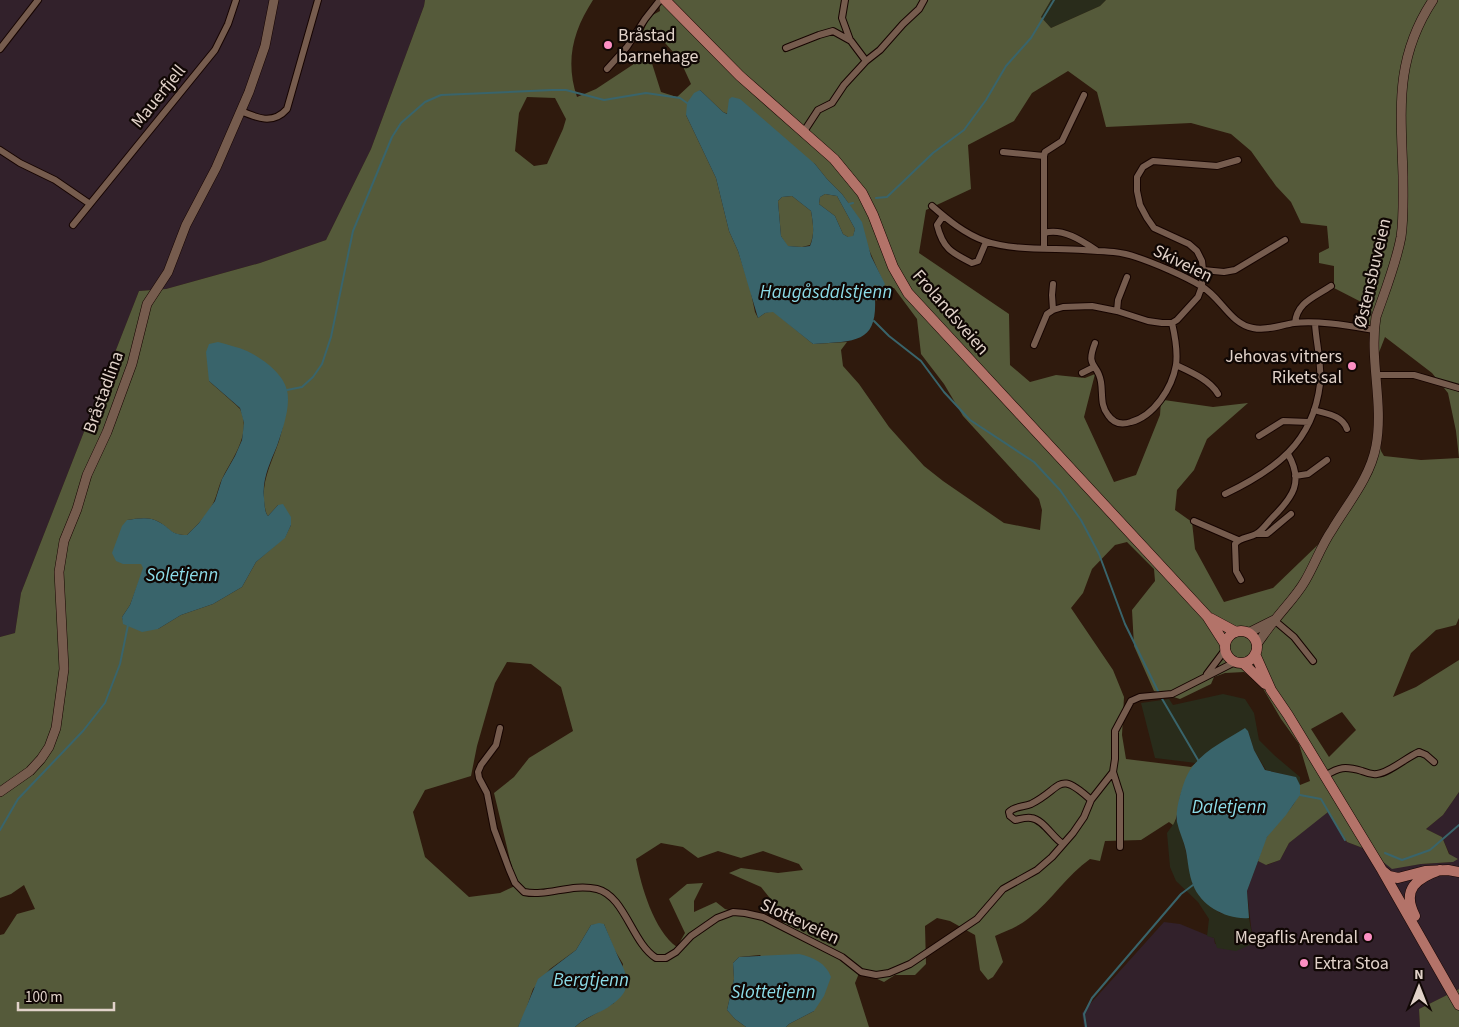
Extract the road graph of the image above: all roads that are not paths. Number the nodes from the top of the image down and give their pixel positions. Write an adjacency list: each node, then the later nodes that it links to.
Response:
1 (38, 0): 11 (street)
2 (236, 0): 22 (street, Mauerfjell)
3 (274, 0): 16 (main road, Bråstadlina)
4 (318, 0): 16 (street)
5 (660, 0): 14 (street)
6 (665, 0): 17 (main road, Frolandsveien)
7 (845, 0): 10 (street)
8 (924, 0): 13 (street)
9 (1433, 0): 41 (main road, Østensbuveien)
10 (851, 41): 12 (street); 13 (street)
11 (0, 48)
12 (786, 48)
13 (866, 61): 17 (street)
14 (607, 70)
15 (1084, 95): 20 (street)
16 (241, 111): 77 (main road, Bråstadlina)
17 (804, 133): 63 (main road, Frolandsveien)
18 (0, 150): 22 (street)
19 (1003, 152): 20 (street)
20 (1044, 156): 26 (street)
21 (1238, 160): 31 (street)
22 (90, 204): 25 (street, Mauerfjell)
23 (932, 206): 24 (street, Skiveien)
24 (943, 216): 28 (street, Skiveien); 28 (street)
25 (73, 224)
26 (1044, 233): 29 (street); 30 (street)
27 (1285, 240): 31 (street)
28 (986, 242): 29 (street, Skiveien)
29 (1044, 248): 30 (street, Skiveien)
30 (1097, 250): 34 (street, Skiveien)
31 (1203, 270): 34 (street)
32 (1127, 276): 37 (street)
33 (1053, 284): 36 (street)
34 (1202, 286): 38 (street); 39 (street, Skiveien)
35 (1331, 286): 39 (street)
36 (1053, 310): 37 (street); 43 (street)
37 (1117, 311): 38 (street)
38 (1172, 323): 44 (street)
39 (1295, 323): 40 (street, Skiveien)
40 (1315, 323): 41 (street, Skiveien); 50 (street)
41 (1374, 330): 47 (main road, Østensbuveien)
42 (1095, 343): 45 (street)
43 (1034, 345)
44 (1176, 365): 45 (street); 49 (street)
45 (1094, 366): 46 (street)
46 (1082, 373)
47 (1375, 375): 48 (street); 64 (main road, Østensbuveien)
48 (1459, 388)
49 (1218, 394)
50 (1314, 410): 51 (street); 52 (street)
51 (1309, 422): 53 (street); 54 (street)
52 (1347, 429)
53 (1259, 436)
54 (1288, 454): 56 (street); 57 (street)
55 (1327, 460): 56 (street)
56 (1295, 476): 60 (street)
57 (1225, 494)
58 (1291, 514): 60 (street)
59 (1194, 521): 61 (street)
60 (1257, 534): 61 (street)
61 (1238, 540): 62 (street)
62 (1241, 580)
63 (1207, 616): 65 (main road, Frolandsveien); 67 (main road, Frolandsveien)
64 (1274, 620): 66 (main road, Østensbuveien); 68 (main road, Østensbuveien); 69 (street)
65 (1236, 632): 66 (main road); 67 (main road)
66 (1248, 633): 68 (main road)
67 (1225, 647): 70 (main road); 71 (street)
68 (1256, 649): 70 (main road); 72 (main road)
69 (1313, 661)
70 (1239, 663): 71 (street); 72 (main road)
71 (1204, 677): 75 (street)
72 (1271, 690): 76 (main road)
73 (500, 728): 79 (street, Slotteveien)
74 (1434, 762): 76 (street)
75 (1113, 772): 78 (street, Slotteveien); 80 (street)
76 (1325, 776): 81 (main road)
77 (0, 792)
78 (1091, 800): 79 (street, Slotteveien); 79 (street)
79 (1063, 844)
80 (1120, 847)
81 (1382, 870): 82 (main road); 84 (main road)
82 (1440, 870): 83 (main road); 84 (main road)
83 (1459, 872)
84 (1426, 945): 85 (main road)
85 (1459, 1005)

